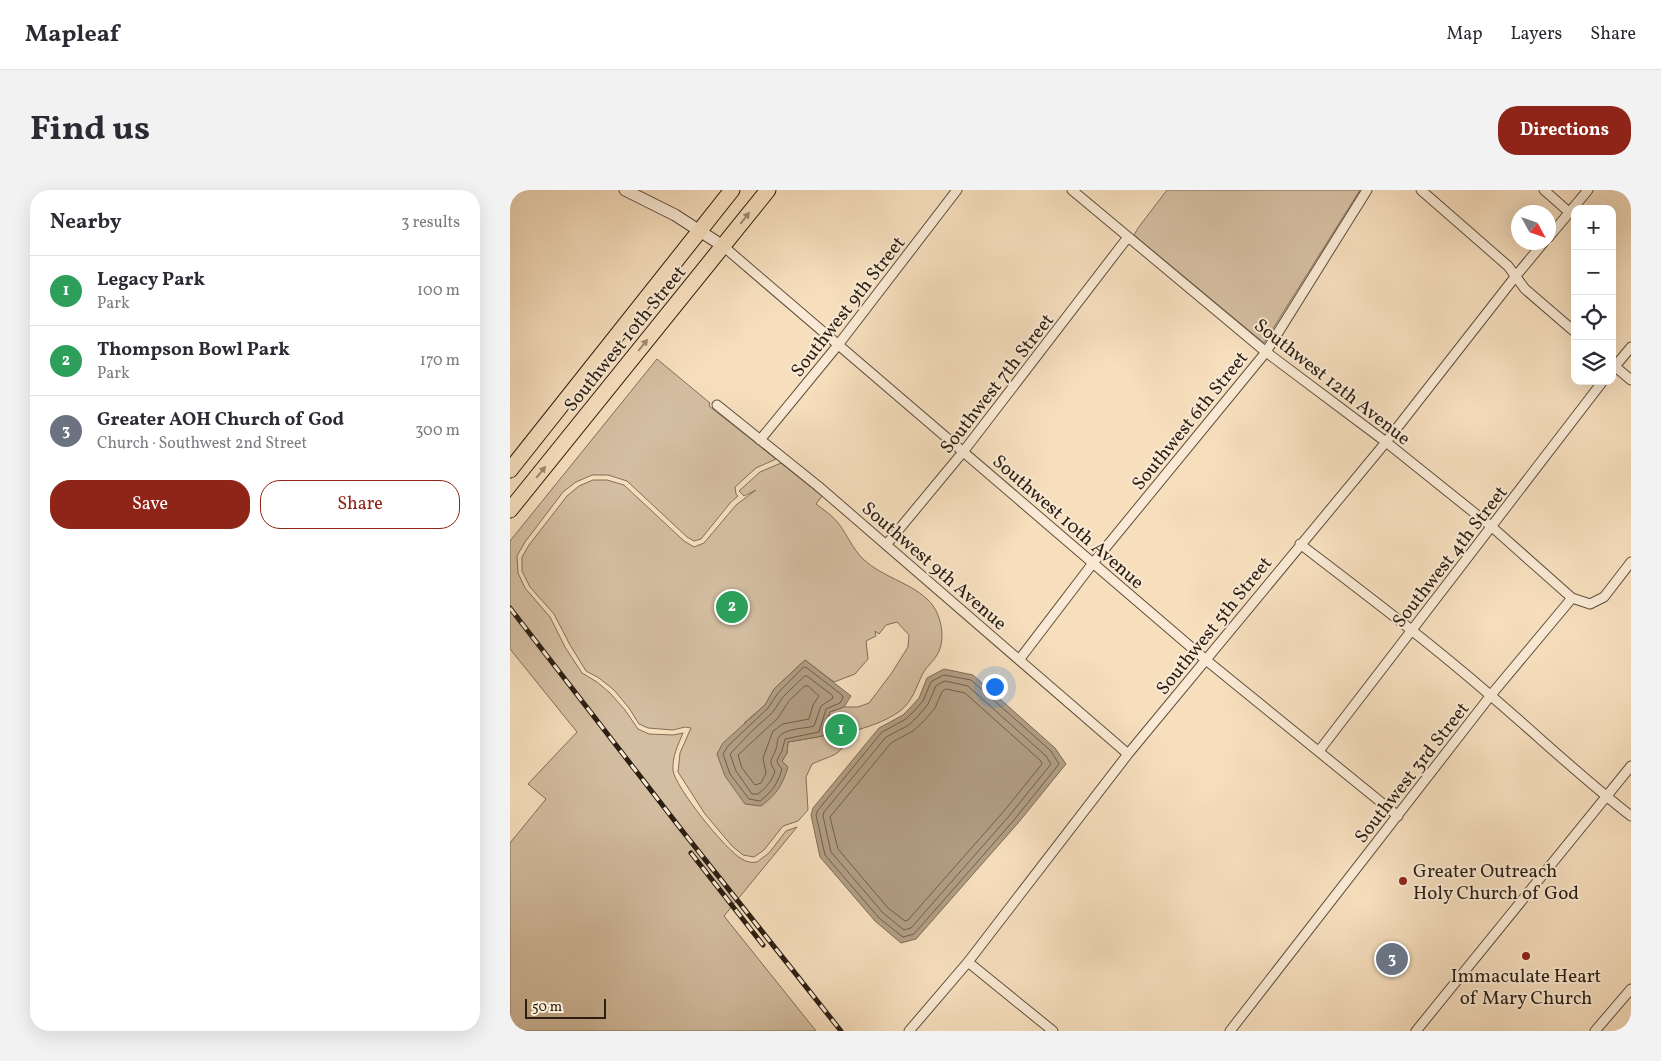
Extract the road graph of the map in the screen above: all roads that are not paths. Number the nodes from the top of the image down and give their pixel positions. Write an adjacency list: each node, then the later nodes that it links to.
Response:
1 (625, 190): 12 (street)
2 (732, 190): 12 (main road, Southwest 10th Street)
3 (768, 190): 14 (main road, Southwest 10th Street, one-way to 3)
4 (957, 190): 18 (street, Southwest 9th Street)
5 (1072, 190): 13 (street, Southwest 12th Avenue)
6 (1367, 190): 20 (street, Southwest 6th Street)
7 (1421, 190): 16 (street)
8 (1544, 190): 10 (street)
9 (1588, 190): 10 (street)
10 (1570, 212): 11 (street)
11 (1556, 229)
12 (699, 230): 14 (street); 29 (main road, Southwest 10th Street)
13 (1128, 237): 20 (street, Southwest 12th Avenue); 28 (street, Southwest 7th Street)
14 (723, 246): 18 (street, Southwest 10th Avenue); 30 (main road, Southwest 10th Street, one-way to 14)
15 (1537, 250): 16 (street, Southwest 5th Street)
16 (1515, 277): 17 (street); 27 (street, Southwest 5th Street)
17 (1571, 329)
18 (838, 346): 26 (street, Southwest 9th Street); 28 (street, Southwest 10th Avenue)
19 (1631, 347): 21 (street)
20 (1266, 352): 27 (street, Southwest 12th Avenue); 35 (street, Southwest 6th Street)
21 (1616, 363)
22 (1616, 368): 23 (street)
23 (1631, 380)
24 (1600, 385): 31 (street, Southwest 4th Street)
25 (717, 405): 26 (street, Southwest 9th Avenue)
26 (760, 440): 33 (street, Southwest 9th Avenue)
27 (1386, 442): 31 (street, Southwest 12th Avenue); 32 (street, Southwest 5th Street)
28 (963, 452): 33 (street, Southwest 7th Street); 35 (street, Southwest 10th Avenue)
29 (510, 470)
30 (510, 510)
31 (1492, 527): 36 (street, Southwest 12th Avenue); 37 (street, Southwest 4th Street)
32 (1300, 544): 37 (street); 39 (street, Southwest 5th Street)
33 (886, 545): 38 (street, Southwest 9th Avenue)
34 (1631, 562): 36 (street)
35 (1093, 564): 38 (street, Southwest 6th Street); 39 (street, Southwest 10th Avenue)
36 (1572, 598): 40 (street, Southwest 3rd Street)
37 (1412, 630): 40 (street); 41 (street, Southwest 4th Street)
38 (1019, 660): 42 (street, Southwest 9th Avenue)
39 (1206, 660): 41 (street, Southwest 10th Avenue); 42 (street, Southwest 5th Street)
40 (1491, 695): 44 (street); 45 (street, Southwest 3rd Street)
41 (1320, 751): 45 (street, Southwest 10th Avenue)
42 (1128, 754): 47 (street, Southwest 5th Street)
43 (1631, 766): 44 (street)
44 (1607, 798): 46 (street); 52 (street)
45 (1398, 816): 51 (street, Southwest 3rd Street)
46 (1631, 816)
47 (968, 962): 49 (street, Southwest 5th Street); 50 (street)
48 (1631, 989): 53 (street)
49 (909, 1031)
50 (1053, 1031)
51 (1230, 1031)
52 (1416, 1031)
53 (1595, 1031)

